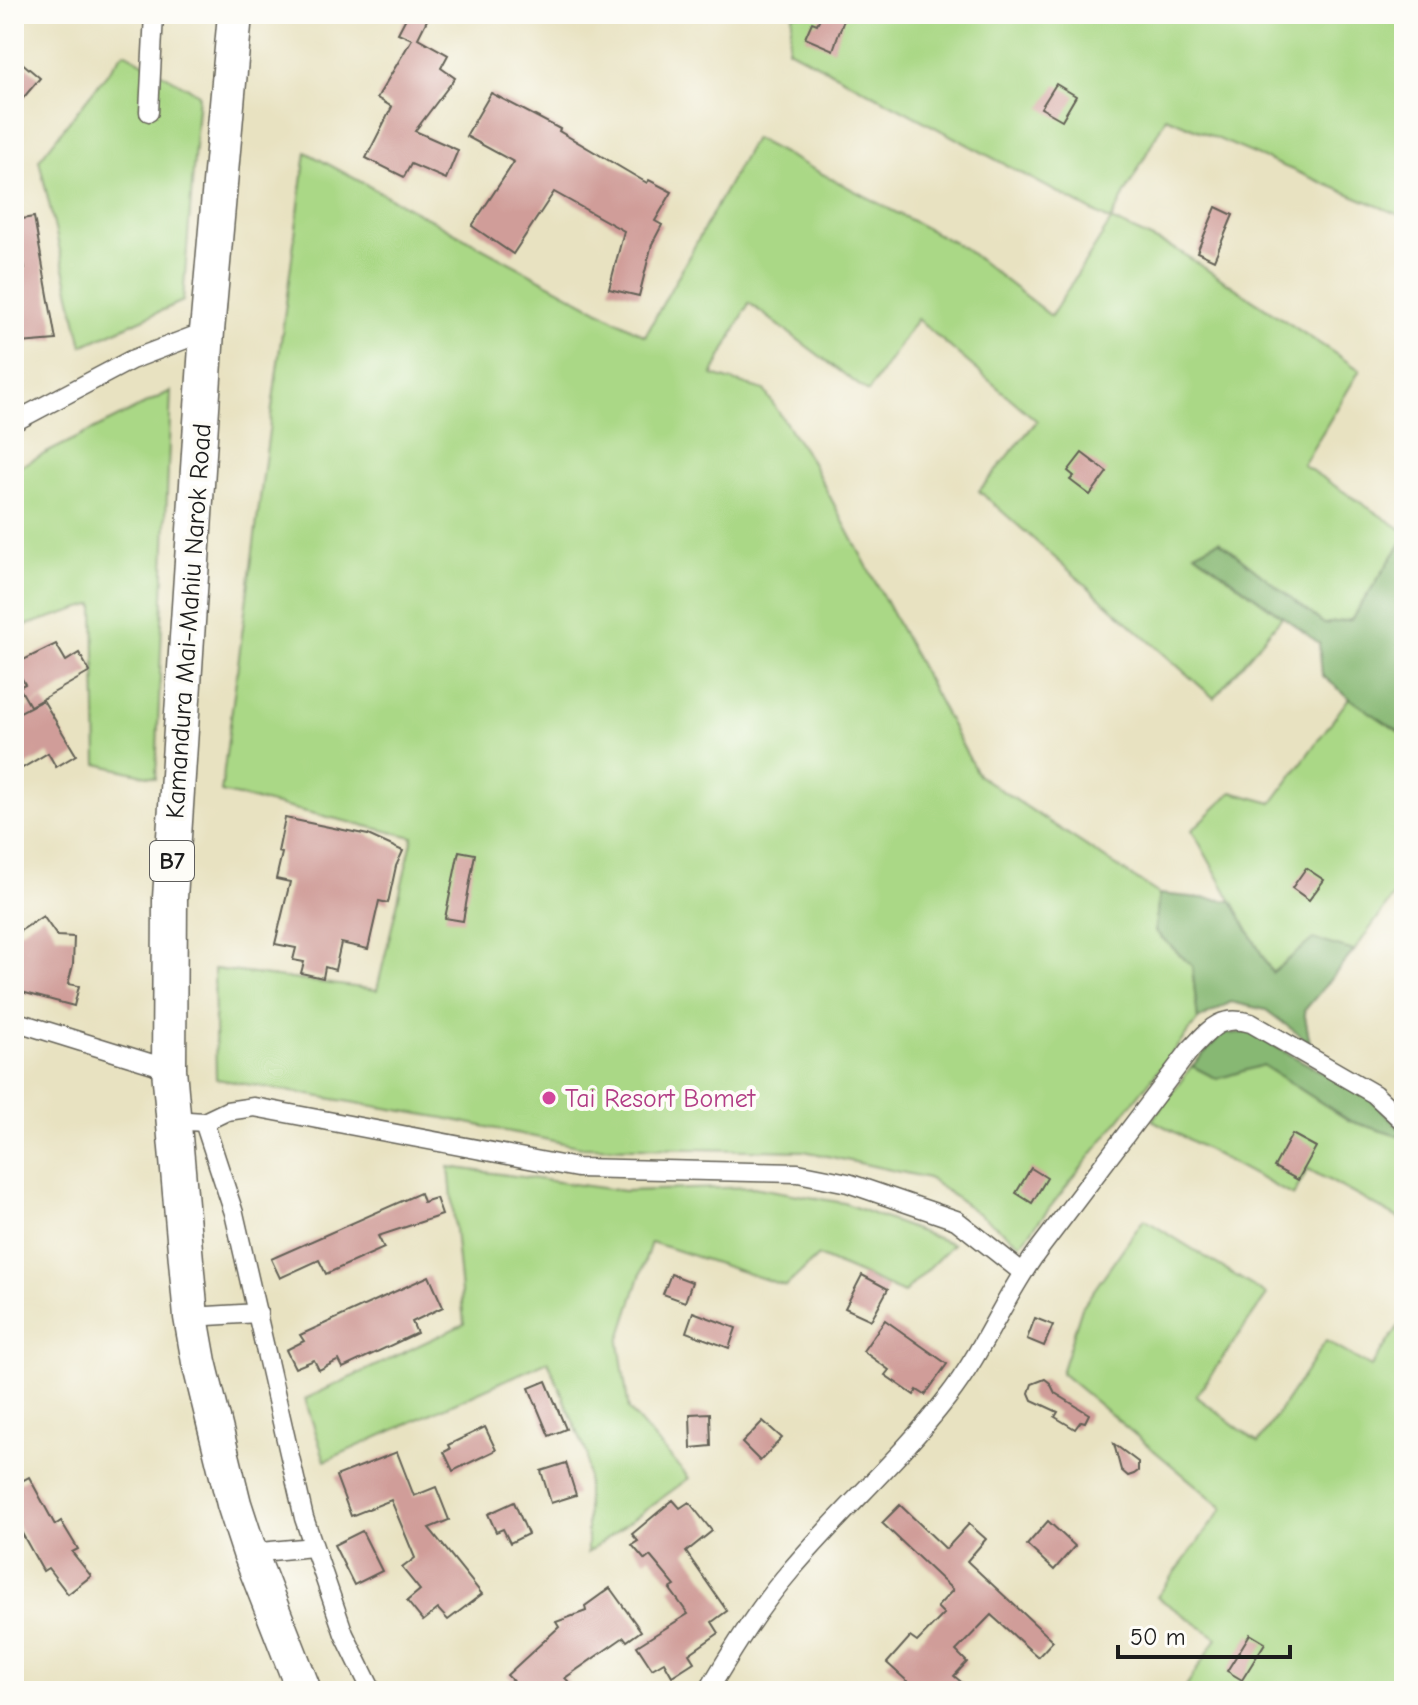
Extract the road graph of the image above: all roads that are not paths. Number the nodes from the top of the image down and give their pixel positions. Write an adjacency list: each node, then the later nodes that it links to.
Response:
1 (154, 14): 3 (street)
2 (235, 14): 4 (highway, Kamandura Mai-Mahiu Narok Road / B7)
3 (149, 112)
4 (207, 331): 5 (street); 7 (highway, Kamandura Mai-Mahiu Narok Road / B7)
5 (14, 422)
6 (14, 1021): 7 (street)
7 (169, 1069): 8 (highway, Kamandura Mai-Mahiu Narok Road / B7)
8 (188, 1121): 10 (street); 11 (street); 12 (highway, Kamandura Mai-Mahiu Narok Road / B7)
9 (1404, 1122): 10 (street)
10 (1022, 1272): 17 (street)
11 (258, 1313): 12 (street); 13 (street)
12 (191, 1317): 14 (highway, Kamandura Mai-Mahiu Narok Road / B7)
13 (313, 1547): 14 (street); 16 (street)
14 (250, 1553): 15 (highway, Kamandura Mai-Mahiu Narok Road / B7)
15 (304, 1691)
16 (372, 1691)
17 (708, 1691)

